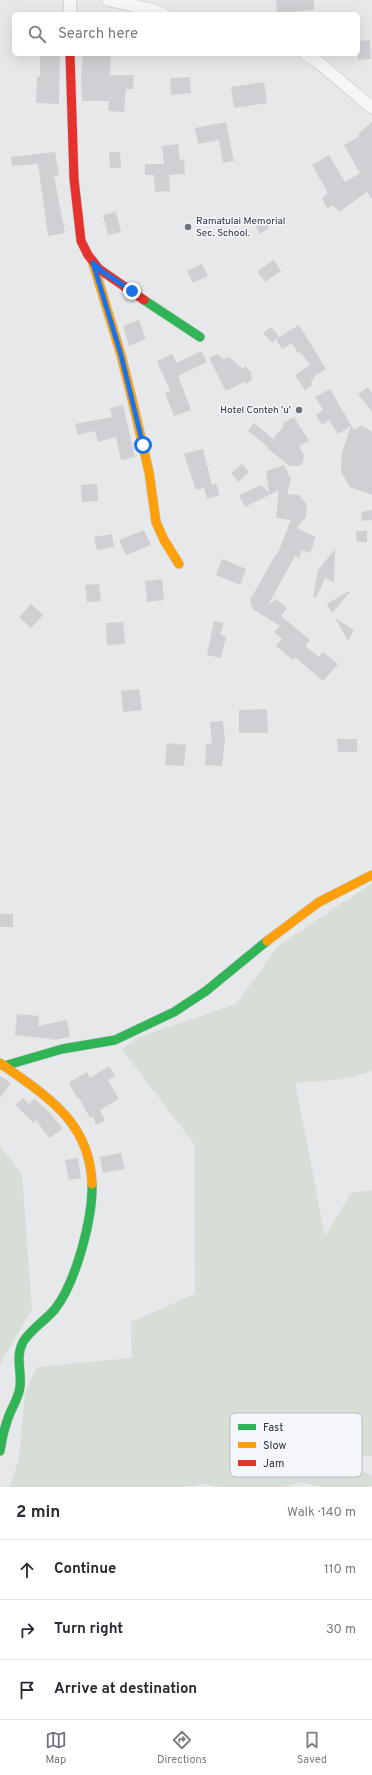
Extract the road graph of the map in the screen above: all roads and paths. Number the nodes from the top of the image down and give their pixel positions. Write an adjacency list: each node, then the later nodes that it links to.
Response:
1 (70, 0): 3 (street)
2 (108, 0): 4 (street)
3 (70, 12)
4 (157, 12)
5 (70, 56): 8 (street)
6 (308, 56): 7 (street)
7 (372, 108)
8 (93, 263): 9 (street); 10 (street)
9 (200, 337)
10 (179, 564)
11 (372, 875): 12 (street)
12 (2, 1065): 13 (street)
13 (0, 1451)

